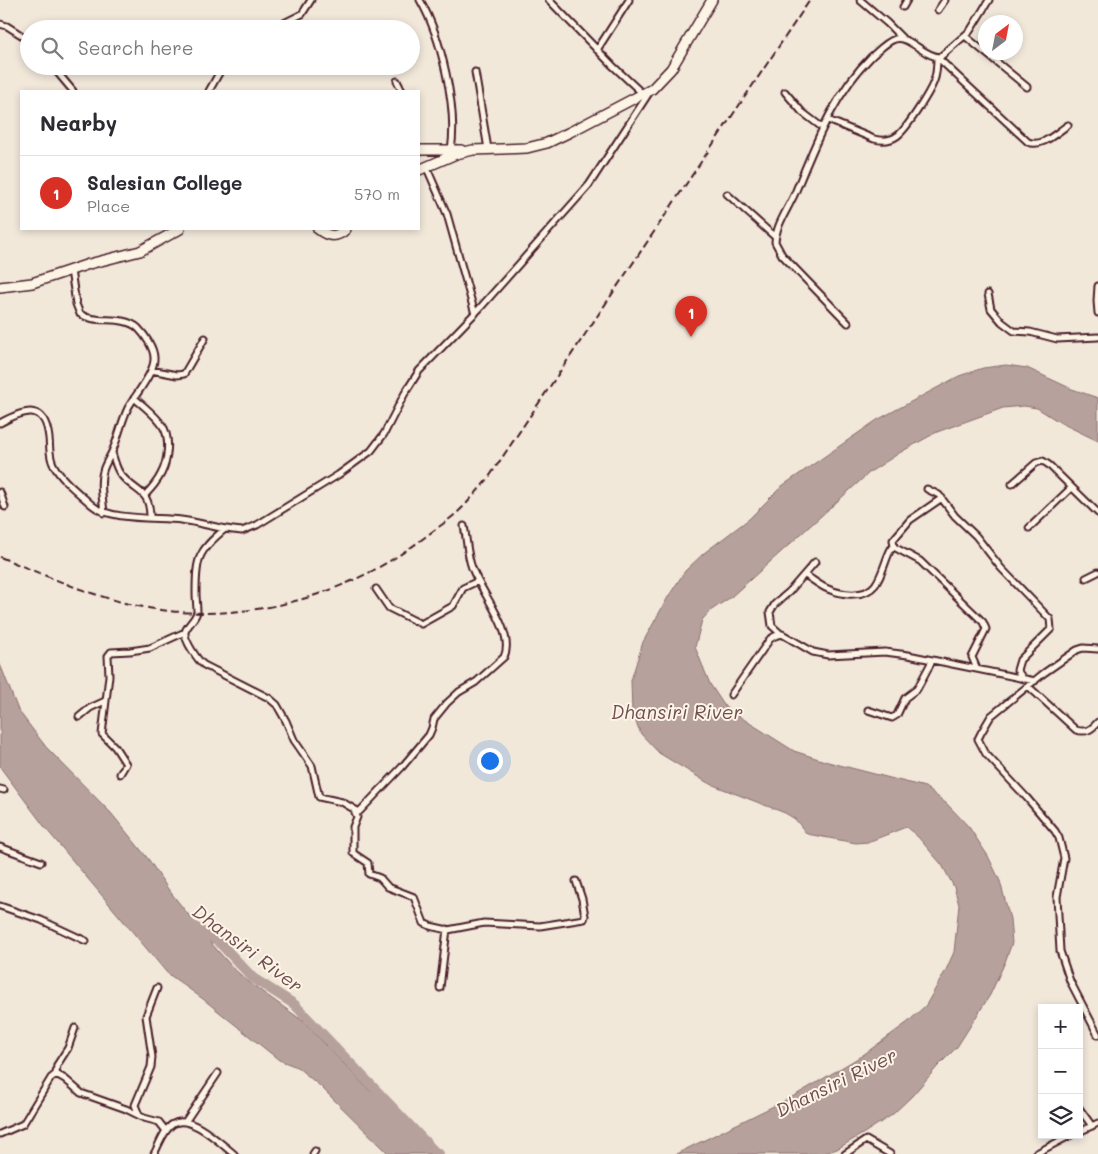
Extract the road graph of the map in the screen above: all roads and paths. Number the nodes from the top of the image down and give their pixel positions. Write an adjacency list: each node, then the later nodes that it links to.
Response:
1 (311, 0): 12 (street)
2 (420, 0): 35 (street)
3 (549, 0): 17 (street)
4 (629, 0): 17 (street)
5 (860, 0): 16 (street)
6 (907, 0): 10 (street)
7 (945, 0): 11 (street)
8 (989, 0): 15 (street)
9 (708, 1): 24 (highway)
10 (902, 7)
11 (938, 10)
12 (290, 20)
13 (0, 24): 14 (street)
14 (20, 34)
15 (965, 36): 18 (street); 23 (street)
16 (902, 39): 18 (street); 30 (street)
17 (597, 50): 29 (street)
18 (937, 58): 30 (street); 31 (street)
19 (475, 72): 33 (street)
20 (60, 75): 25 (street)
21 (218, 75): 26 (street)
22 (397, 81): 27 (street)
23 (1027, 88)
24 (652, 89): 29 (highway); 47 (street)
25 (72, 90)
26 (209, 90)
27 (402, 90)
28 (785, 92): 32 (street)
29 (643, 94): 33 (highway)
30 (828, 120): 32 (street)
31 (1068, 125)
32 (823, 128): 42 (street)
33 (488, 149): 36 (highway)
34 (420, 150): 35 (highway)
35 (451, 150): 36 (highway)
36 (473, 150): 37 (highway)
37 (423, 168): 47 (street)
38 (727, 194): 42 (street)
39 (178, 230): 43 (highway)
40 (320, 230): 41 (highway)
41 (344, 230)
42 (775, 237): 49 (street)
43 (71, 270): 45 (highway); 52 (street)
44 (1098, 286): 48 (street)
45 (0, 287)
46 (988, 294): 50 (street)
47 (475, 314): 68 (street)
48 (1098, 314)
49 (848, 323)
50 (1098, 337)
51 (205, 338): 52 (street)
52 (151, 370): 53 (street)
53 (134, 398): 55 (street); 60 (street)
54 (0, 423): 63 (street)
55 (112, 454): 60 (street); 63 (street)
56 (1012, 484): 57 (street)
57 (1072, 488): 64 (street); 67 (street)
58 (927, 489): 61 (street)
59 (0, 492): 62 (street)
60 (145, 496): 65 (street)
61 (942, 498): 69 (street); 81 (street)
62 (5, 507)
63 (104, 513): 65 (street)
64 (1098, 513)
65 (150, 518): 68 (street)
66 (464, 526): 74 (street)
67 (1029, 528)
68 (225, 530): 76 (street)
69 (894, 547): 72 (street); 80 (street)
70 (815, 562): 72 (street)
71 (1098, 572): 73 (street)
72 (805, 574): 77 (street)
73 (1086, 578)
74 (478, 581): 75 (street); 90 (street)
75 (376, 589)
76 (185, 632): 85 (street); 90 (street)
77 (782, 634): 79 (street); 84 (street)
78 (1098, 648): 82 (street)
79 (932, 661): 80 (street); 86 (street)
80 (976, 669): 81 (street)
81 (1022, 678): 82 (street)
82 (1035, 681): 83 (street)
83 (1028, 686): 88 (street); 100 (street)
84 (731, 695)
85 (105, 701): 87 (street); 89 (street)
86 (868, 710)
87 (79, 717)
88 (1098, 722)
89 (120, 774)
90 (352, 808): 95 (street)
91 (0, 847): 92 (street)
92 (41, 862)
93 (576, 881): 95 (street)
94 (0, 906): 96 (street)
95 (447, 929): 98 (street)
96 (86, 941)
97 (157, 988): 104 (street)
98 (440, 988)
99 (75, 1028): 102 (street)
100 (1098, 1035)
101 (218, 1073): 105 (street)
102 (56, 1074): 104 (street); 110 (street)
103 (1083, 1114): 107 (street)
104 (139, 1116): 109 (street)
105 (185, 1122): 109 (street); 115 (street)
106 (1098, 1123): 107 (street)
107 (1092, 1126): 108 (street)
108 (1083, 1130)
109 (166, 1131): 112 (street)
110 (0, 1134)
111 (1063, 1139): 118 (street)
112 (159, 1146): 113 (street); 114 (street)
113 (154, 1154)
114 (161, 1154)
115 (234, 1154)
116 (845, 1154): 117 (street)
117 (890, 1154)
118 (1035, 1154)

